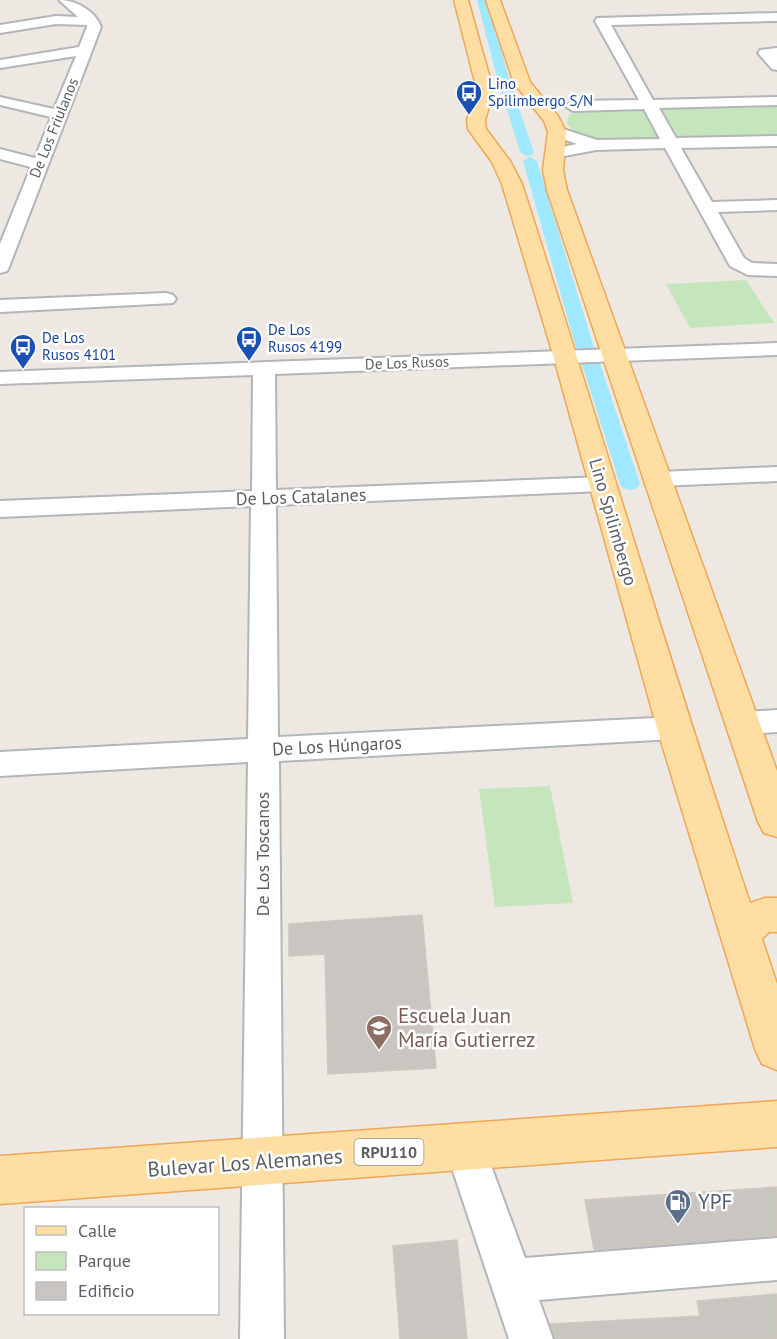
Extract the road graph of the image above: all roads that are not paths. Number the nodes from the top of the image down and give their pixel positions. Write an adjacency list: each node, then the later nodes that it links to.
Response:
1 (65, 0): 5 (street)
2 (461, 0): 13 (main road, Lino Spilimbergo)
3 (493, 0): 9 (main road)
4 (777, 17): 12 (street)
5 (92, 21): 6 (street); 7 (street, De Los Friulanos)
6 (0, 29)
7 (86, 50): 8 (street); 15 (street, De Los Friulanos)
8 (0, 64)
9 (535, 100): 13 (main road); 14 (street); 16 (main road)
10 (0, 101): 15 (street)
11 (777, 101): 12 (street)
12 (647, 104): 14 (street); 18 (street)
13 (481, 106): 20 (main road, Lino Spilimbergo)
14 (573, 106): 16 (street)
15 (60, 115): 24 (street, De Los Friulanos)
16 (554, 126): 19 (street); 22 (main road)
17 (777, 141): 18 (street)
18 (670, 144): 19 (street); 28 (street)
19 (596, 145): 22 (street)
20 (491, 148): 23 (main road); 35 (main road, Lino Spilimbergo)
21 (0, 154): 24 (street)
22 (546, 154): 34 (main road)
23 (518, 156)
24 (40, 164): 26 (street, De Los Friulanos)
25 (777, 205): 28 (street)
26 (23, 206): 27 (street); 29 (street, De Los Friulanos)
27 (0, 207)
28 (705, 207): 30 (street)
29 (0, 267)
30 (777, 270)
31 (166, 299): 32 (street)
32 (0, 306)
33 (777, 349): 34 (street, De Los Rusos)
34 (612, 353): 35 (street, De Los Rusos); 39 (main road)
35 (566, 358): 36 (street, De Los Rusos); 40 (main road, Lino Spilimbergo)
36 (264, 369): 37 (street, De Los Rusos); 41 (street, De Los Toscanos)
37 (0, 378)
38 (777, 474): 39 (street)
39 (659, 479): 43 (main road)
40 (602, 484): 41 (street, De Los Catalanes); 44 (main road, Lino Spilimbergo)
41 (264, 499): 42 (street, De Los Catalanes); 45 (street, De Los Toscanos)
42 (0, 509)
43 (760, 722): 47 (main road)
44 (674, 728): 45 (street, De Los Húngaros); 49 (main road, Lino Spilimbergo)
45 (264, 750): 46 (street, De Los Húngaros); 53 (street, De Los Toscanos)
46 (0, 764)
47 (777, 822)
48 (777, 915): 49 (main road)
49 (742, 938): 50 (main road, Lino Spilimbergo)
50 (777, 1049)
51 (777, 1124): 52 (main road, Bulevar Los Alemanes / RPU110)
52 (465, 1147): 53 (main road, Bulevar Los Alemanes / RPU110); 56 (street)
53 (263, 1161): 54 (main road, Bulevar Los Alemanes / RPU110); 57 (street, De Los Toscanos)
54 (0, 1180)
55 (777, 1258): 56 (street)
56 (511, 1281): 58 (street)
57 (262, 1339)
58 (531, 1339)

